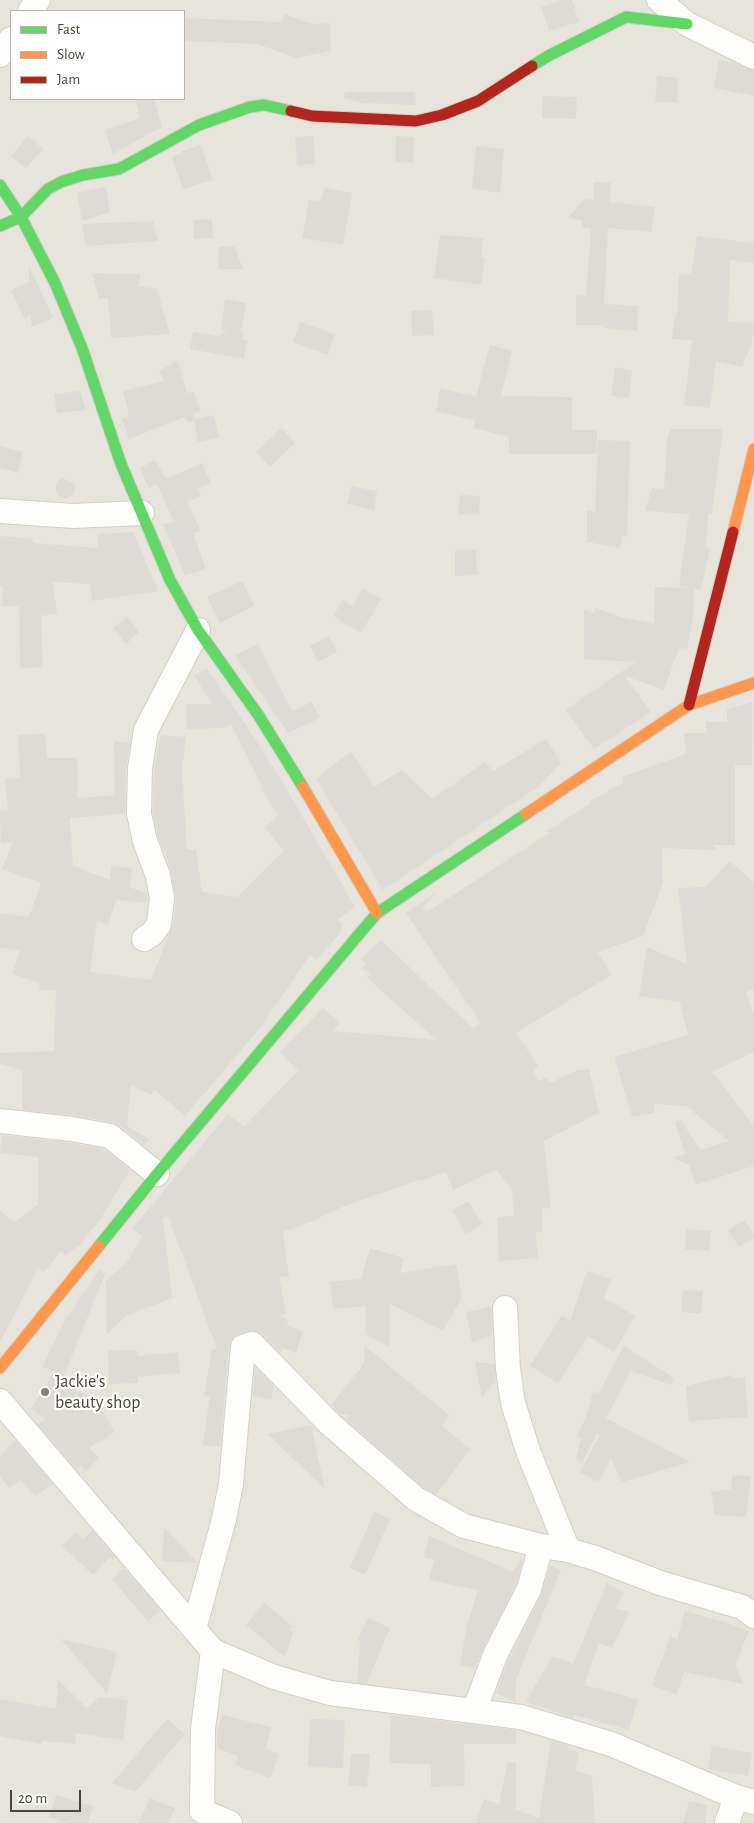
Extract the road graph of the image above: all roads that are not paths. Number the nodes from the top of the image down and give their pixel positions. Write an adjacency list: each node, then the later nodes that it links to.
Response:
1 (659, 0): 2 (street)
2 (687, 24): 5 (street); 7 (street)
3 (10, 40): 4 (street)
4 (0, 55)
5 (754, 57)
6 (0, 185): 7 (street)
7 (21, 217): 8 (street); 11 (street)
8 (0, 226)
9 (754, 449): 14 (street)
10 (0, 510): 11 (street)
11 (142, 513): 12 (street)
12 (198, 630): 15 (street); 16 (street)
13 (754, 683): 14 (street)
14 (689, 705): 15 (street)
15 (377, 913): 18 (street)
16 (144, 938)
17 (0, 1121): 18 (street)
18 (157, 1174): 20 (street)
19 (506, 1308): 23 (street)
20 (0, 1368)
21 (0, 1401): 25 (street)
22 (542, 1546): 23 (street); 25 (street); 27 (street)
23 (568, 1550): 24 (street)
24 (754, 1616)
25 (194, 1629): 26 (street)
26 (213, 1651): 27 (street); 29 (street)
27 (474, 1711): 28 (street)
28 (745, 1799): 31 (street)
29 (200, 1817): 30 (street)
30 (230, 1823)
31 (727, 1823)

